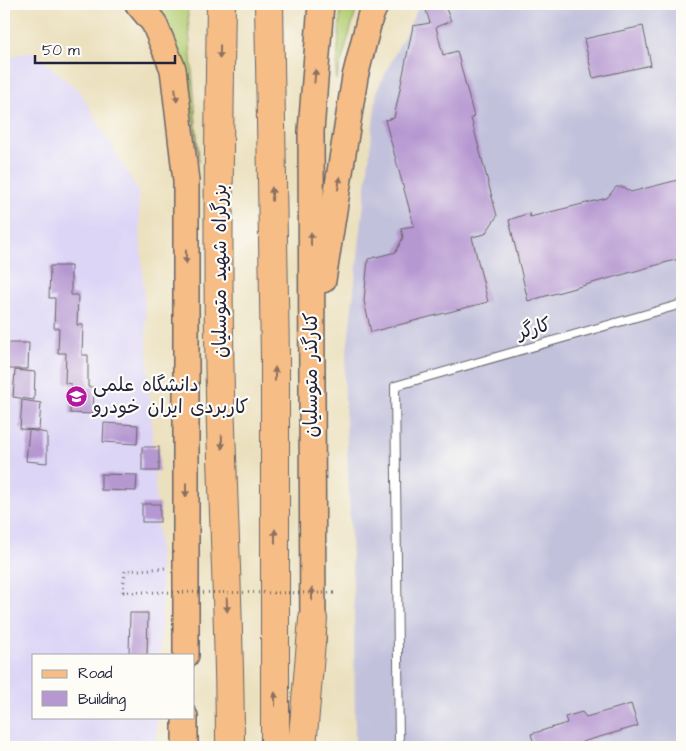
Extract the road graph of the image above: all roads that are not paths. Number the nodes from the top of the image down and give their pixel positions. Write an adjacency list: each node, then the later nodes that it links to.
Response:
1 (138, 4): 9 (main road, one-way to 9)
2 (221, 4): 10 (highway, بزرگراه شهید متوسلیان, one-way to 10)
3 (269, 4): 15 (highway, one-way to 3)
4 (321, 4): 7 (main road, کنارگذر متوسلیان, one-way to 4)
5 (376, 4): 7 (main road, one-way to 5)
6 (682, 304): 18 (lane, کارگر)
7 (311, 352): 8 (main road, کنارگذر متوسلیان, one-way to 7)
8 (313, 619): 16 (highway); 17 (main road, کنارگذر متوسلیان)
9 (186, 654)
10 (230, 693): 13 (highway); 14 (highway, بزرگراه شهید متوسلیان)
11 (185, 718): 12 (main road)
12 (185, 747)
13 (222, 747)
14 (230, 747)
15 (275, 747)
16 (302, 747)
17 (314, 747)
18 (399, 747)

